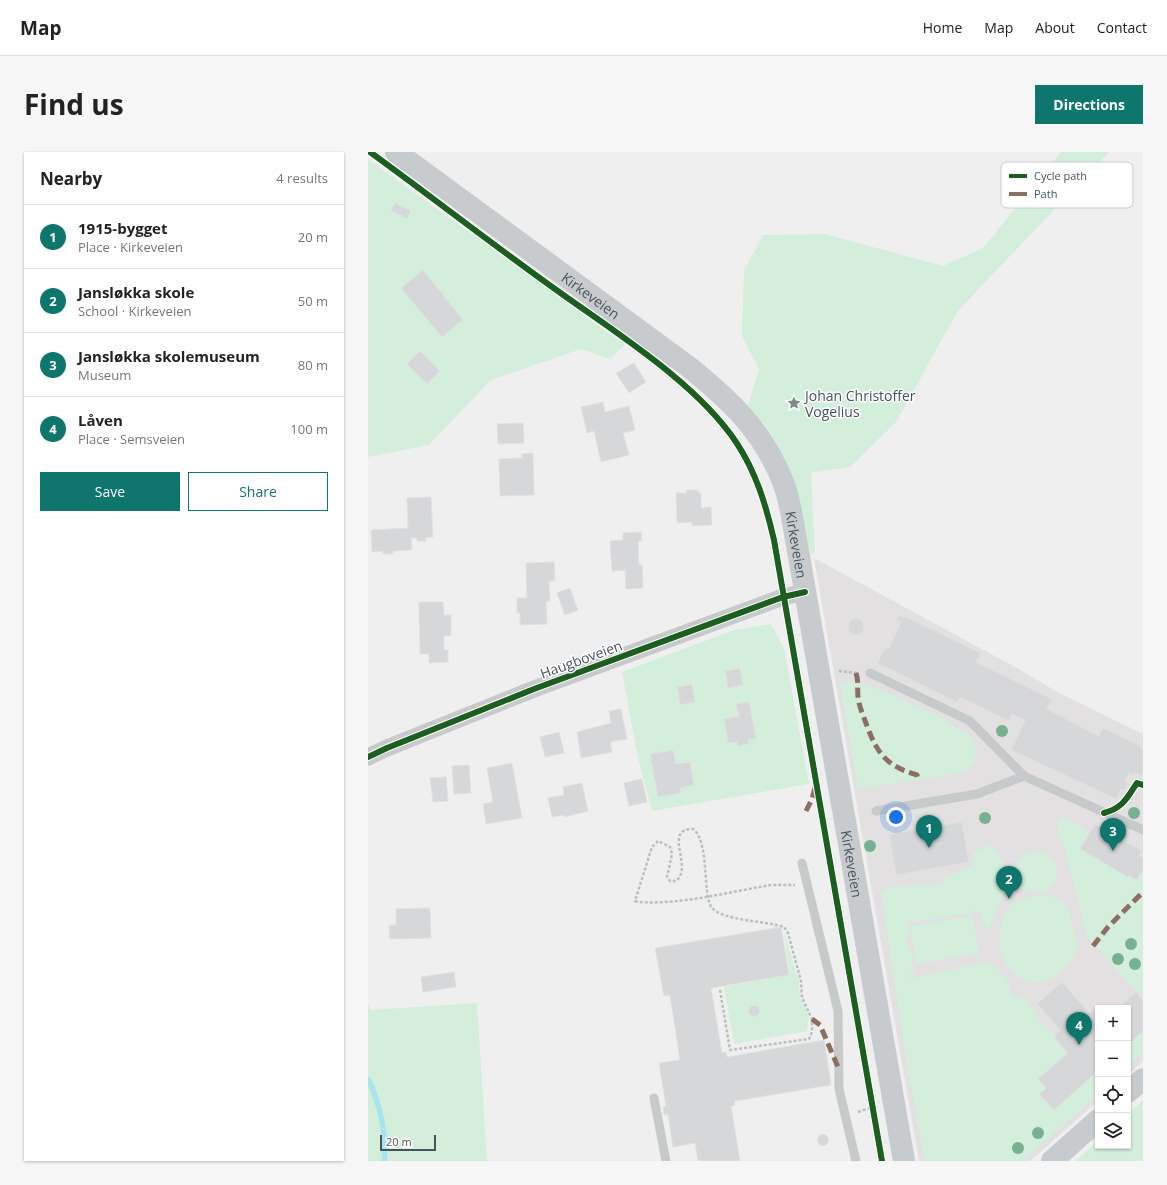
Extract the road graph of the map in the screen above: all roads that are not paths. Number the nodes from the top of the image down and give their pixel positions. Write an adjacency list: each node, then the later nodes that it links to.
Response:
1 (396, 152): 2 (main road, Kirkeveien)
2 (805, 592): 4 (street, Haugboveien); 15 (main road, Kirkeveien)
3 (870, 673): 5 (lane)
4 (368, 757)
5 (1024, 776): 6 (lane); 7 (lane)
6 (876, 811)
7 (1143, 830)
8 (802, 863): 14 (lane)
9 (1143, 1079): 10 (main road)
10 (1131, 1089)
11 (654, 1098): 13 (lane)
12 (1095, 1123): 16 (main road)
13 (666, 1161)
14 (856, 1161)
15 (904, 1161)
16 (1052, 1161)

